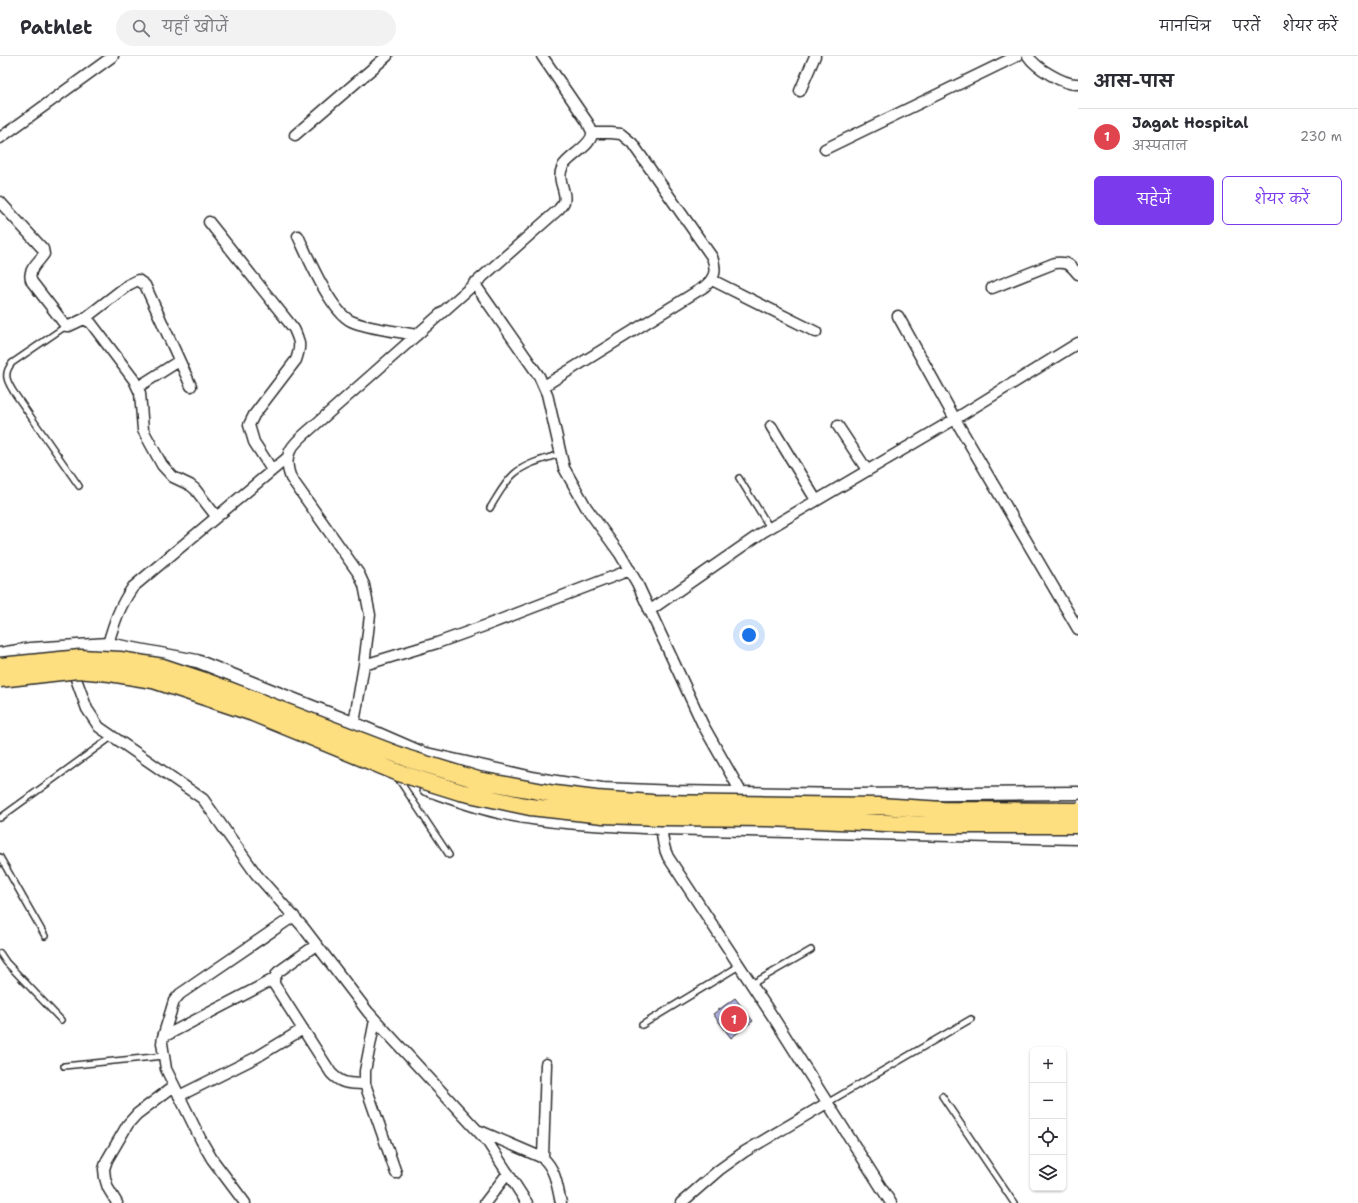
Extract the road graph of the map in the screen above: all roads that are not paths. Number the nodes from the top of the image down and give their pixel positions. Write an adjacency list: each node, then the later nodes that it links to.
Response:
1 (113, 56): 11 (street)
2 (387, 56): 10 (street)
3 (542, 56): 9 (street)
4 (815, 56): 8 (street)
5 (1017, 56): 12 (street)
6 (1028, 56): 7 (street)
7 (1078, 84)
8 (800, 91)
9 (592, 133): 17 (street); 18 (street)
10 (295, 135)
11 (0, 138)
12 (825, 149)
13 (0, 202): 22 (street)
14 (209, 222): 35 (street)
15 (298, 236): 24 (street)
16 (1078, 274): 19 (street)
17 (712, 280): 23 (street); 28 (street)
18 (474, 283): 24 (street); 28 (street)
19 (992, 288)
20 (898, 316): 30 (street)
21 (84, 319): 22 (street); 26 (street); 29 (street)
22 (66, 326): 38 (lane)
23 (816, 332)
24 (417, 334): 34 (street)
25 (1078, 343): 30 (street)
26 (179, 361): 27 (street); 29 (street)
27 (191, 386)
28 (544, 386): 33 (street)
29 (138, 387): 41 (street)
30 (955, 419): 36 (street); 45 (street)
31 (771, 426): 39 (street)
32 (838, 426): 36 (street)
33 (560, 454): 40 (lane); 43 (street)
34 (287, 458): 35 (street); 48 (street)
35 (272, 470): 41 (street)
36 (867, 470): 39 (street)
37 (739, 478): 42 (lane)
38 (79, 486)
39 (816, 500): 42 (street)
40 (490, 508)
41 (216, 516): 46 (street)
42 (770, 528): 44 (street)
43 (630, 570): 44 (street); 48 (street)
44 (649, 611): 57 (street)
45 (1078, 629)
46 (108, 644): 47 (street); 53 (street)
47 (0, 654)
48 (364, 665): 53 (street)
49 (0, 666): 59 (highway, bridge)
50 (75, 676): 52 (street); 54 (street); 55 (street)
51 (0, 679): 61 (highway, bridge)
52 (0, 686)
53 (353, 723): 55 (street); 57 (street)
54 (113, 736): 60 (lane); 66 (street)
55 (351, 761): 56 (street)
56 (399, 780): 62 (street); 64 (lane)
57 (741, 792): 58 (street)
58 (1078, 793)
59 (1078, 811)
60 (0, 818)
61 (1078, 825)
62 (662, 828): 63 (street); 71 (street)
63 (1078, 838)
64 (449, 855)
65 (0, 857): 67 (lane)
66 (294, 916): 68 (street); 79 (street)
67 (45, 936)
68 (315, 944): 72 (street); 76 (street)
69 (811, 950): 73 (lane)
70 (0, 953): 75 (lane)
71 (739, 966): 73 (street); 77 (lane)
72 (274, 979): 78 (street); 79 (street)
73 (752, 984): 87 (street)
74 (970, 1019): 87 (lane)
75 (61, 1020)
76 (375, 1020): 83 (street); 88 (street)
77 (642, 1025)
78 (303, 1029): 83 (street); 85 (street)
79 (163, 1037): 80 (street)
80 (164, 1056): 82 (lane); 84 (street)
81 (546, 1064): 89 (street)
82 (64, 1066)
83 (365, 1084): 90 (street)
84 (174, 1086): 85 (street); 92 (street)
85 (180, 1096): 93 (street)
86 (942, 1096): 99 (lane)
87 (827, 1103): 97 (street); 98 (street)
88 (479, 1131): 89 (street); 91 (street)
89 (543, 1158): 96 (street)
90 (396, 1173)
91 (508, 1173): 94 (street); 95 (street)
92 (117, 1203)
93 (245, 1203)
94 (485, 1203)
95 (527, 1203)
96 (561, 1203)
97 (681, 1203)
98 (891, 1203)
99 (1014, 1203)

